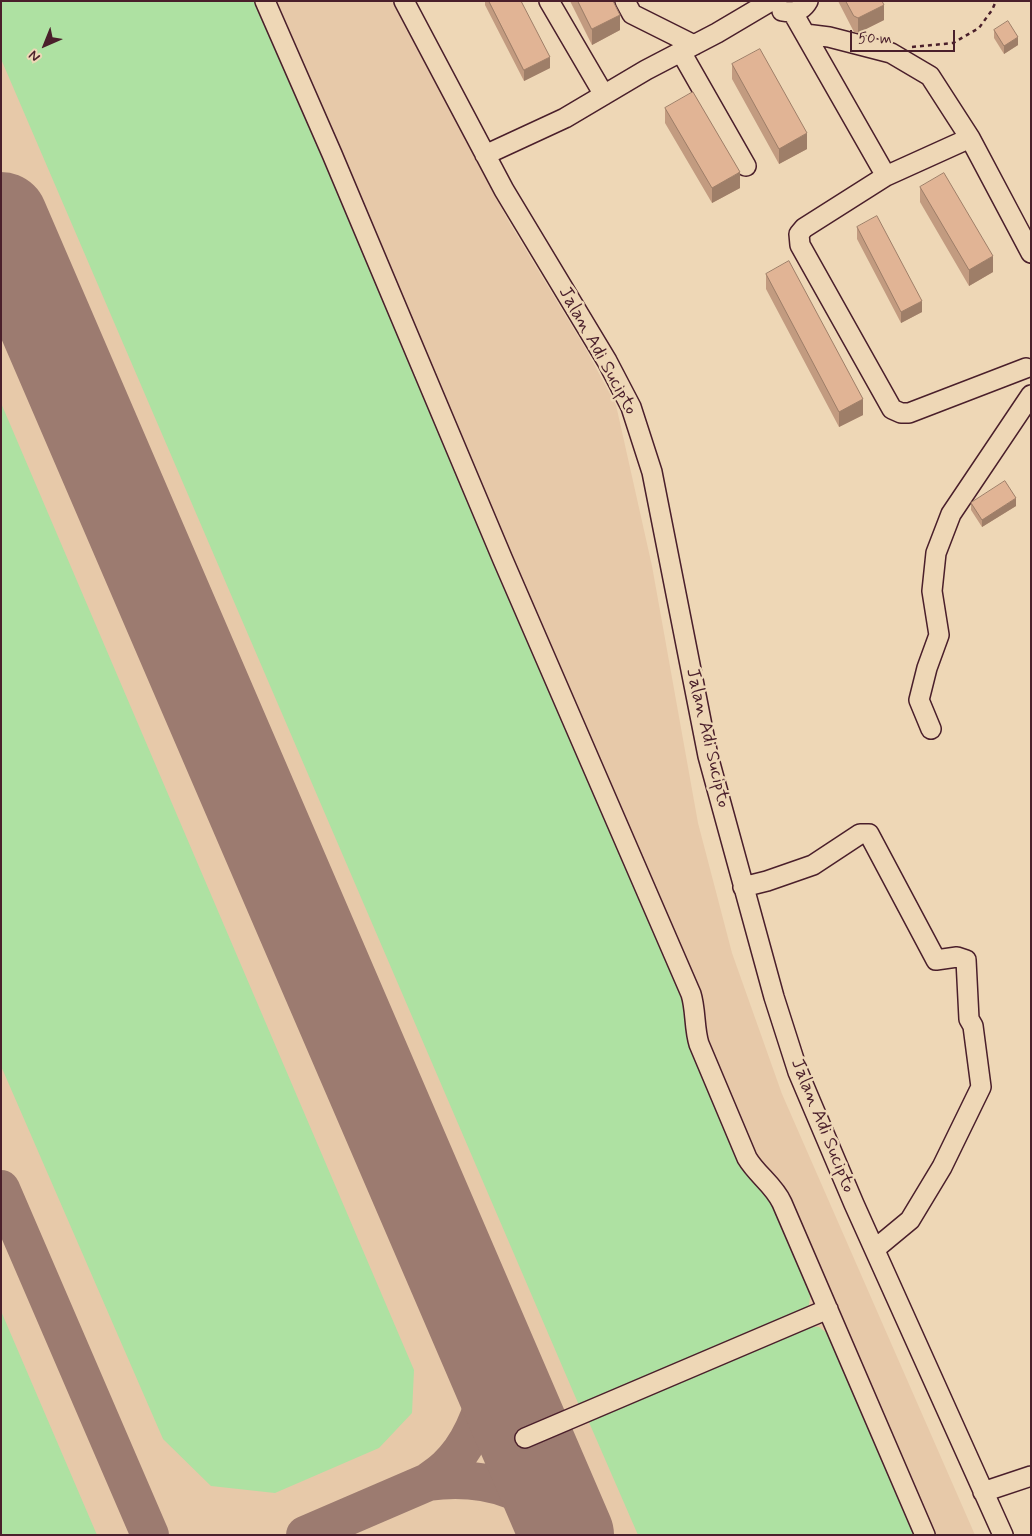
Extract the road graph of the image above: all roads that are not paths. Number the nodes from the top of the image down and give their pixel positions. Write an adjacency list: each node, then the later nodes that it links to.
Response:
1 (265, 1): 21 (street)
2 (404, 1): 12 (street, Jalan Adi Sucipto)
3 (549, 1): 10 (street)
4 (625, 1): 9 (street)
5 (771, 1): 7 (street); 9 (street)
6 (808, 1): 7 (street)
7 (793, 13): 8 (street)
8 (805, 34): 11 (street); 14 (street)
9 (688, 49): 10 (street); 13 (street)
10 (604, 95): 12 (street)
11 (970, 138): 14 (street); 15 (street)
12 (485, 155): 19 (street, Jalan Adi Sucipto)
13 (746, 166)
14 (886, 176): 16 (street)
15 (1031, 253)
16 (1029, 373)
17 (1031, 395): 18 (street)
18 (931, 730)
19 (743, 887): 20 (street, Jalan Adi Sucipto); 20 (street)
20 (875, 1249): 24 (street, Jalan Adi Sucipto)
21 (828, 1309): 22 (street); 25 (street)
22 (525, 1438)
23 (1031, 1476): 24 (street)
24 (983, 1492): 26 (street, Jalan Adi Sucipto)
25 (925, 1535)
26 (1003, 1535)

